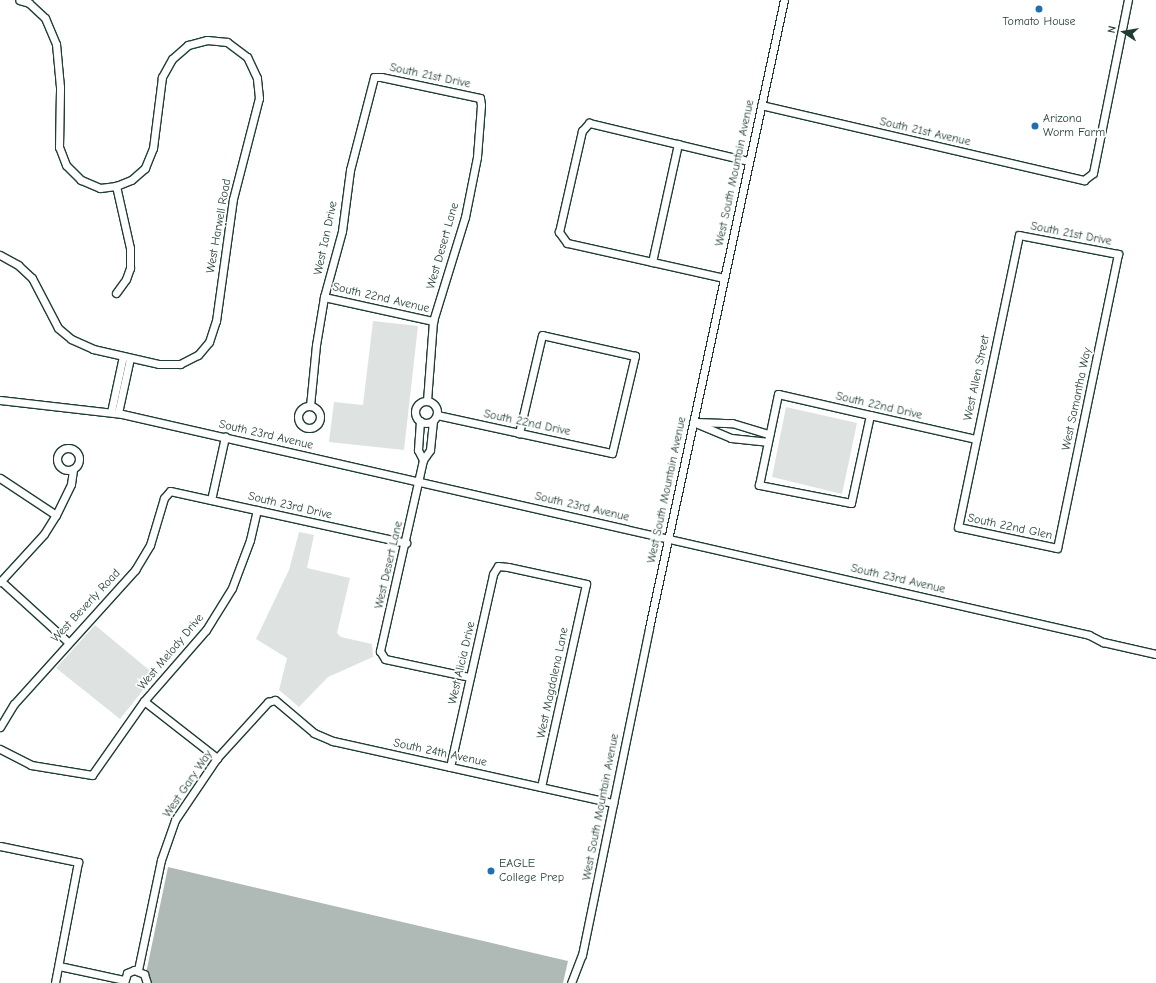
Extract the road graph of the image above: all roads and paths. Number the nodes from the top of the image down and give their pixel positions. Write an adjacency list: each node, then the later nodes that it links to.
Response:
1 (19, 0): 9 (street)
2 (784, 0): 6 (street, West South Mountain Avenue)
3 (1128, 0): 6 (street, South 21st Avenue)
4 (374, 77): 5 (street, South 21st Drive); 16 (street, West Ian Drive)
5 (480, 98): 17 (street, West Desert Lane)
6 (761, 106): 8 (street, West South Mountain Avenue)
7 (678, 144): 8 (street); 13 (street); 13 (street)
8 (749, 161): 14 (street, West South Mountain Avenue)
9 (116, 186): 15 (street); 18 (street, West Harwell Road)
10 (1019, 235): 11 (street, South 21st Drive); 31 (street, West Allen Street)
11 (1118, 254): 45 (street, West Samantha Way)
12 (0, 255): 18 (street)
13 (652, 262): 14 (street)
14 (724, 278): 26 (street, West South Mountain Avenue)
15 (116, 293)
16 (324, 297): 17 (street, South 22nd Avenue); 21 (street, West Ian Drive)
17 (434, 321): 20 (street, West Desert Lane)
18 (126, 357): 22 (street)
19 (0, 400): 22 (street, South 23rd Avenue)
20 (427, 401): 24 (street); 25 (street)
21 (310, 406)
22 (114, 413): 29 (street, South 23rd Avenue)
23 (870, 415): 28 (street, South 22nd Drive); 31 (street, South 22nd Drive); 33 (street)
24 (435, 418): 25 (street); 27 (street, South 22nd Drive); 32 (street, West Desert Lane)
25 (420, 421): 30 (street, West Desert Lane)
26 (693, 422): 28 (street); 33 (street); 43 (street, West South Mountain Avenue)
27 (519, 433): 27 (street, South 22nd Drive)
28 (769, 434): 33 (street)
29 (225, 437): 37 (street, South 23rd Avenue); 39 (street)
30 (419, 438): 32 (street); 34 (street, West Desert Lane)
31 (976, 439): 42 (street, West Allen Street)
32 (431, 441): 34 (street, West Desert Lane)
33 (767, 442)
34 (424, 460): 37 (street, West Desert Lane)
35 (73, 469): 41 (street)
36 (0, 478): 41 (street)
37 (419, 481): 43 (street, South 23rd Avenue); 44 (street, West Desert Lane)
38 (170, 491): 39 (street, South 23rd Drive); 48 (street, West Beverly Road)
39 (211, 500): 40 (street, South 23rd Drive)
40 (257, 510): 44 (street, South 23rd Drive); 52 (street, West Melody Drive)
41 (56, 515): 46 (street)
42 (958, 527): 45 (street, South 22nd Glen)
43 (668, 537): 49 (street, South 23rd Avenue); 58 (street, West South Mountain Avenue)
44 (406, 543): 50 (street, West Desert Lane)
45 (1057, 548)
46 (1, 582): 48 (street)
47 (586, 584): 50 (street, West Alicia Drive); 57 (street, West Magdalena Lane)
48 (68, 642): 53 (street, West Beverly Road)
49 (1156, 654)
50 (470, 677): 56 (street, West Alicia Drive)
51 (275, 700): 55 (street, West Gary Way); 56 (street, South 24th Avenue)
52 (144, 701): 54 (street, West Melody Drive); 55 (street)
53 (0, 727)
54 (0, 750)
55 (217, 758): 62 (street, West Gary Way)
56 (450, 767): 57 (street, South 24th Avenue)
57 (541, 787): 58 (street, South 24th Avenue)
58 (613, 803): 66 (street, West South Mountain Avenue)
59 (1, 846): 60 (street); 61 (street)
60 (0, 854)
61 (59, 966): 63 (street); 64 (street)
62 (138, 970): 63 (street); 65 (street)
63 (124, 981)
64 (55, 983)
65 (147, 983)
66 (571, 983)

